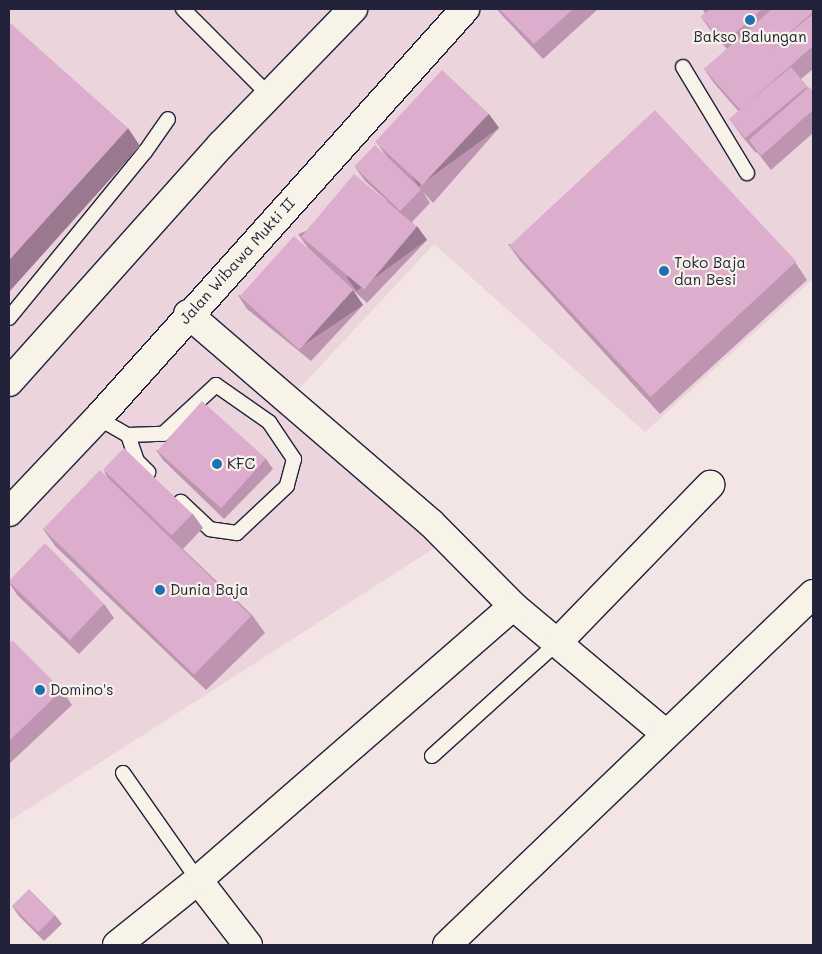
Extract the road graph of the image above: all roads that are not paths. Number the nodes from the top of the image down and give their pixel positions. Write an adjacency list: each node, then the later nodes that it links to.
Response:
1 (183, 9): 5 (lane)
2 (353, 9): 5 (street)
3 (465, 9): 8 (street, Jalan Wibawa Mukti II)
4 (683, 67): 7 (lane)
5 (269, 95): 10 (street)
6 (168, 119): 9 (lane)
7 (747, 173)
8 (188, 314): 11 (street, Jalan Wibawa Mukti II); 18 (street)
9 (9, 318)
10 (9, 382)
11 (98, 418): 12 (lane); 16 (street, Jalan Wibawa Mukti II)
12 (128, 434): 13 (lane); 15 (lane)
13 (157, 480)
14 (710, 485): 19 (street)
15 (170, 492)
16 (9, 512)
17 (813, 594): 20 (street)
18 (513, 606): 19 (street); 23 (street)
19 (558, 642): 20 (street); 21 (lane)
20 (666, 734): 26 (street)
21 (432, 756)
22 (123, 773): 23 (lane)
23 (198, 880): 24 (street); 25 (street)
24 (117, 945)
25 (248, 945)
26 (447, 945)

